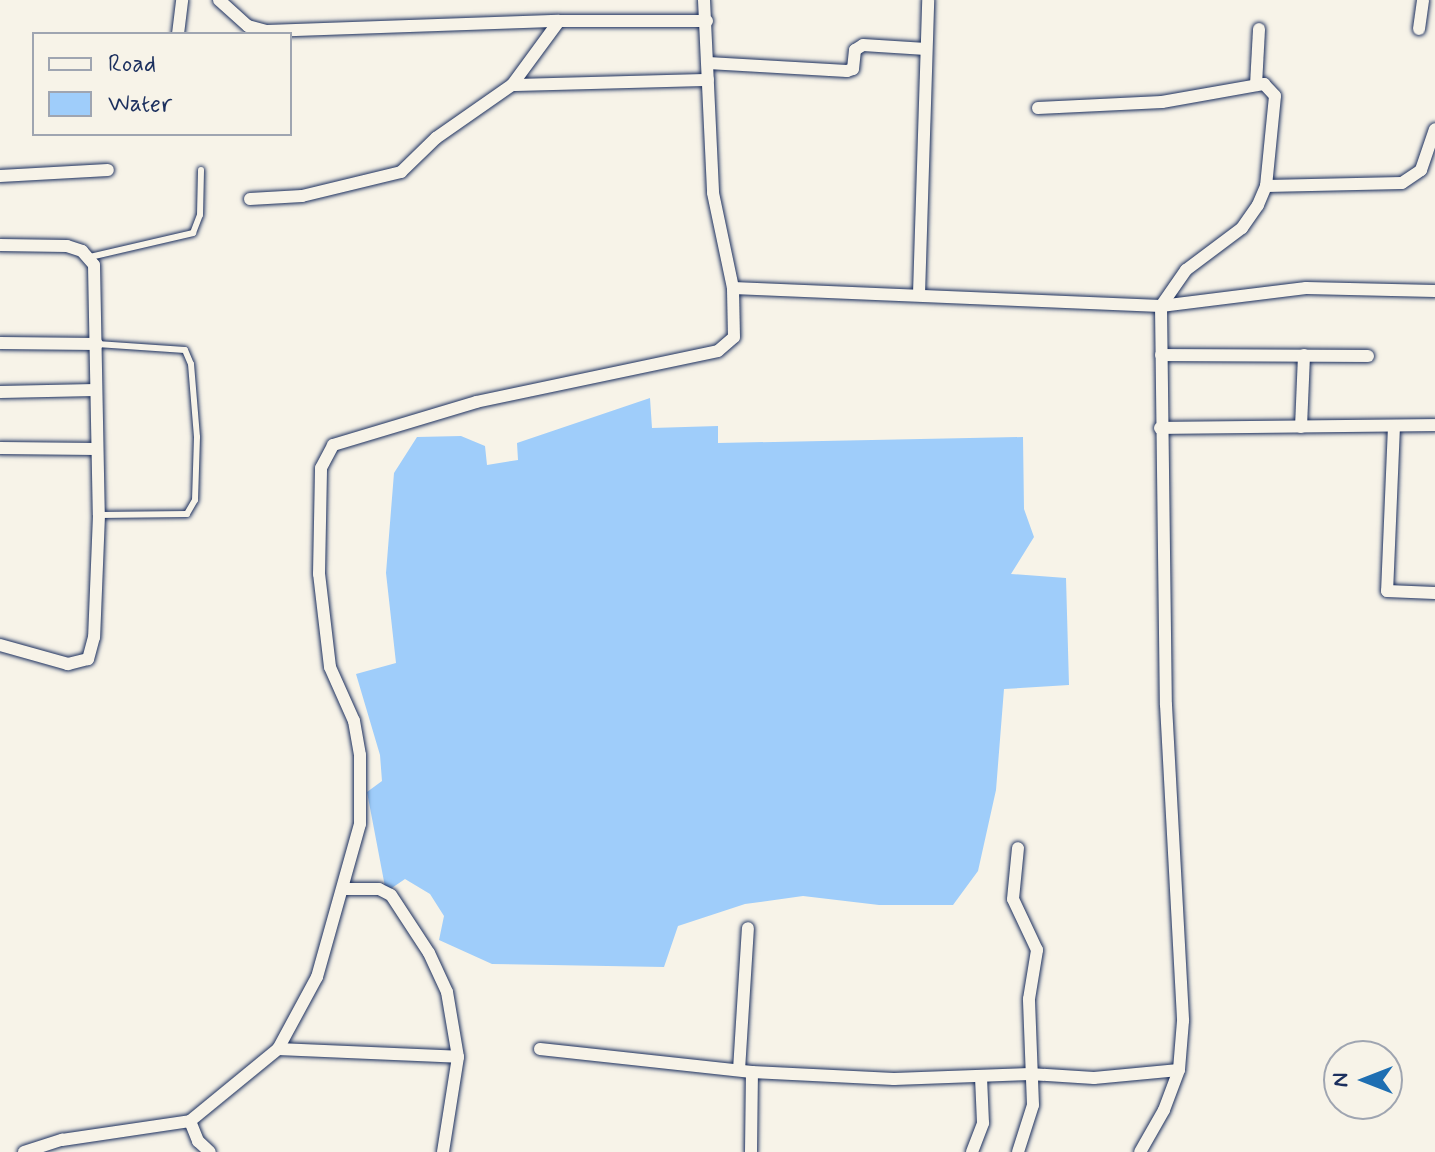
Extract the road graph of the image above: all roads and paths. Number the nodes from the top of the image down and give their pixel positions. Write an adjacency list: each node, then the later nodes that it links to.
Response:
1 (182, 0): 10 (street)
2 (219, 0): 6 (street)
3 (704, 0): 7 (street)
4 (928, 0): 11 (street)
5 (1423, 0): 9 (street)
6 (559, 21): 7 (street); 14 (street)
7 (707, 21): 12 (street)
8 (1259, 29): 15 (street)
9 (1419, 29)
10 (178, 32)
11 (926, 49): 12 (street); 27 (street)
12 (708, 63): 13 (street)
13 (708, 80): 14 (street); 25 (street)
14 (512, 85): 22 (street)
15 (1256, 85): 16 (street); 21 (street)
16 (1038, 108)
17 (1435, 129): 21 (street)
18 (108, 170): 20 (street)
19 (201, 170): 24 (lane)
20 (0, 176)
21 (1266, 186): 28 (street)
22 (250, 199)
23 (0, 245): 24 (street)
24 (90, 257): 30 (street)
25 (733, 288): 27 (street); 46 (street)
26 (1435, 291): 28 (street)
27 (919, 294): 28 (street)
28 (1161, 306): 31 (street)
29 (0, 343): 30 (street)
30 (97, 344): 34 (street); 42 (lane)
31 (1161, 355): 32 (street); 39 (street)
32 (1304, 355): 33 (street); 38 (street)
33 (1368, 356)
34 (95, 390): 35 (street); 41 (street)
35 (0, 392)
36 (1435, 425): 37 (street)
37 (1394, 426): 38 (street); 43 (street)
38 (1301, 427): 39 (street)
39 (1160, 428): 51 (street)
40 (0, 448): 41 (street)
41 (96, 449): 42 (street)
42 (99, 515): 44 (street)
43 (1435, 593)
44 (0, 645)
45 (1018, 848): 53 (street)
46 (346, 889): 48 (street); 50 (street)
47 (748, 928): 52 (street)
48 (278, 1049): 50 (street); 55 (street)
49 (540, 1049): 52 (street)
50 (458, 1057): 58 (street)
51 (1179, 1070): 53 (street); 62 (street)
52 (746, 1071): 54 (street); 59 (street)
53 (1030, 1074): 54 (street); 61 (street)
54 (981, 1077): 60 (street)
55 (190, 1121): 56 (street); 57 (street)
56 (24, 1152)
57 (210, 1152)
58 (443, 1152)
59 (751, 1152)
60 (972, 1152)
61 (1018, 1152)
62 (1140, 1152)

